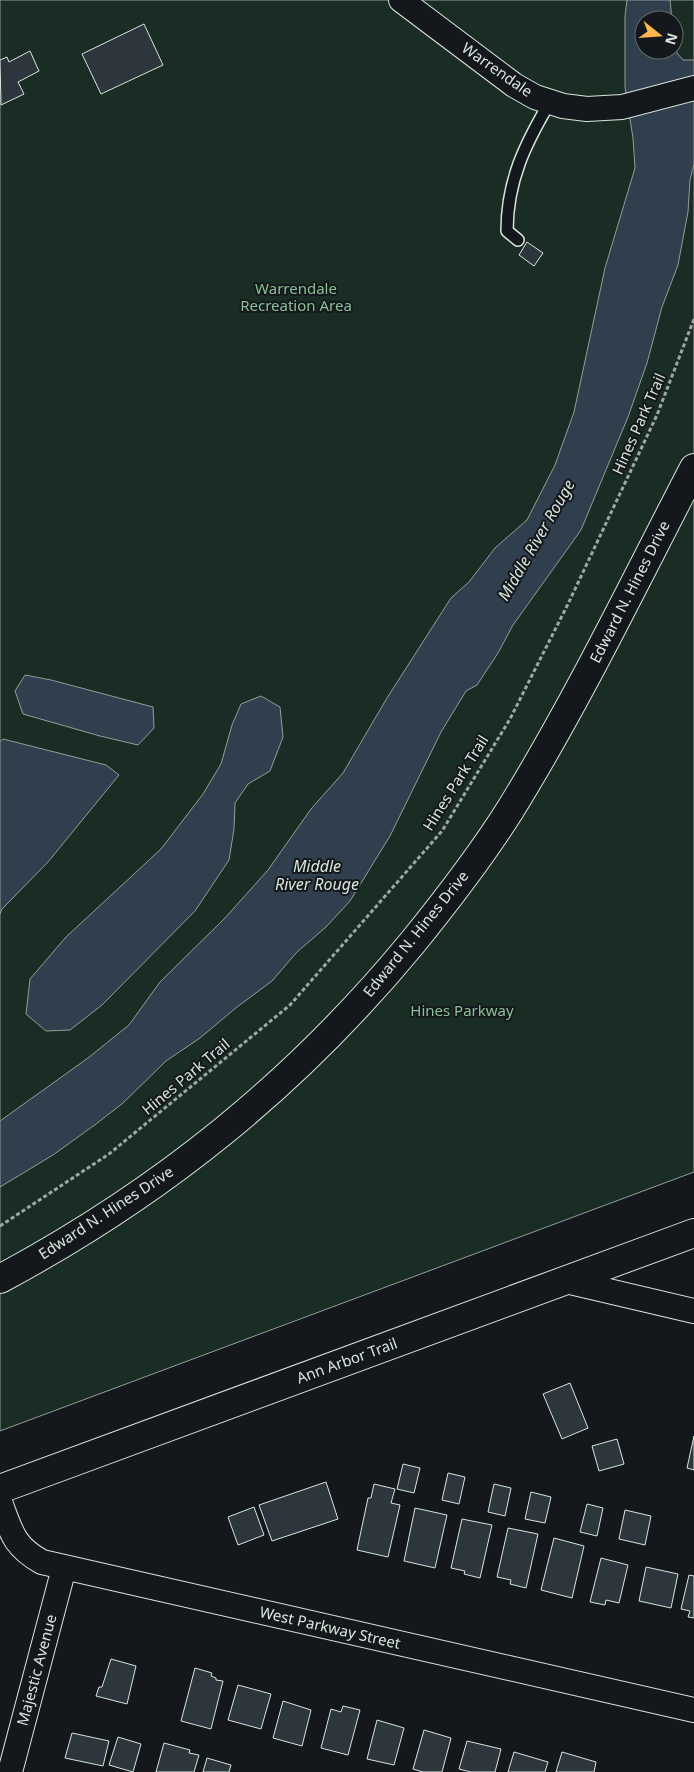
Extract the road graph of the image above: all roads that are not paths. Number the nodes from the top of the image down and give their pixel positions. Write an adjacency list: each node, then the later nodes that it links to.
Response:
1 (401, 0): 3 (street, Warrendale)
2 (694, 88): 3 (street, Warrendale)
3 (550, 102): 4 (lane)
4 (518, 240)
5 (694, 468): 7 (street, Edward N. Hines Drive)
6 (694, 1233): 8 (street, Ann Arbor Trail)
7 (0, 1279)
8 (566, 1281): 9 (street); 10 (street, Ann Arbor Trail)
9 (694, 1311)
10 (0, 1489)
11 (0, 1502): 12 (street, West Parkway Street)
12 (64, 1568): 13 (street, West Parkway Street); 14 (street, Majestic Avenue)
13 (694, 1710)
14 (10, 1772)

